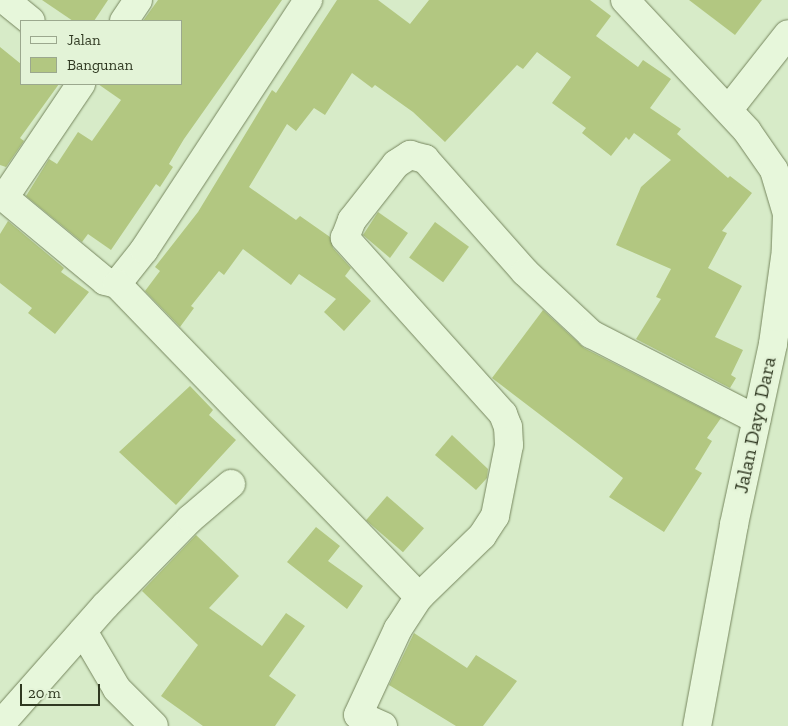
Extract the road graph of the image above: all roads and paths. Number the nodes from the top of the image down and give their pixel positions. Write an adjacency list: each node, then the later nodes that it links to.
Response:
1 (4, 0): 5 (street)
2 (138, 0): 6 (street)
3 (308, 0): 11 (street)
4 (625, 0): 9 (street, Jalan Dayo Dara)
5 (30, 20)
6 (125, 20)
7 (788, 34): 9 (street)
8 (80, 85): 10 (street)
9 (729, 109): 12 (street, Jalan Dayo Dara)
10 (2, 196): 11 (street)
11 (117, 284): 14 (street)
12 (756, 419): 14 (street); 20 (street, Jalan Dayo Dara)
13 (231, 484): 15 (street)
14 (419, 597): 16 (street)
15 (82, 631): 17 (street); 18 (street)
16 (355, 720): 19 (street)
17 (0, 725)
18 (154, 726)
19 (383, 726)
20 (697, 726)

